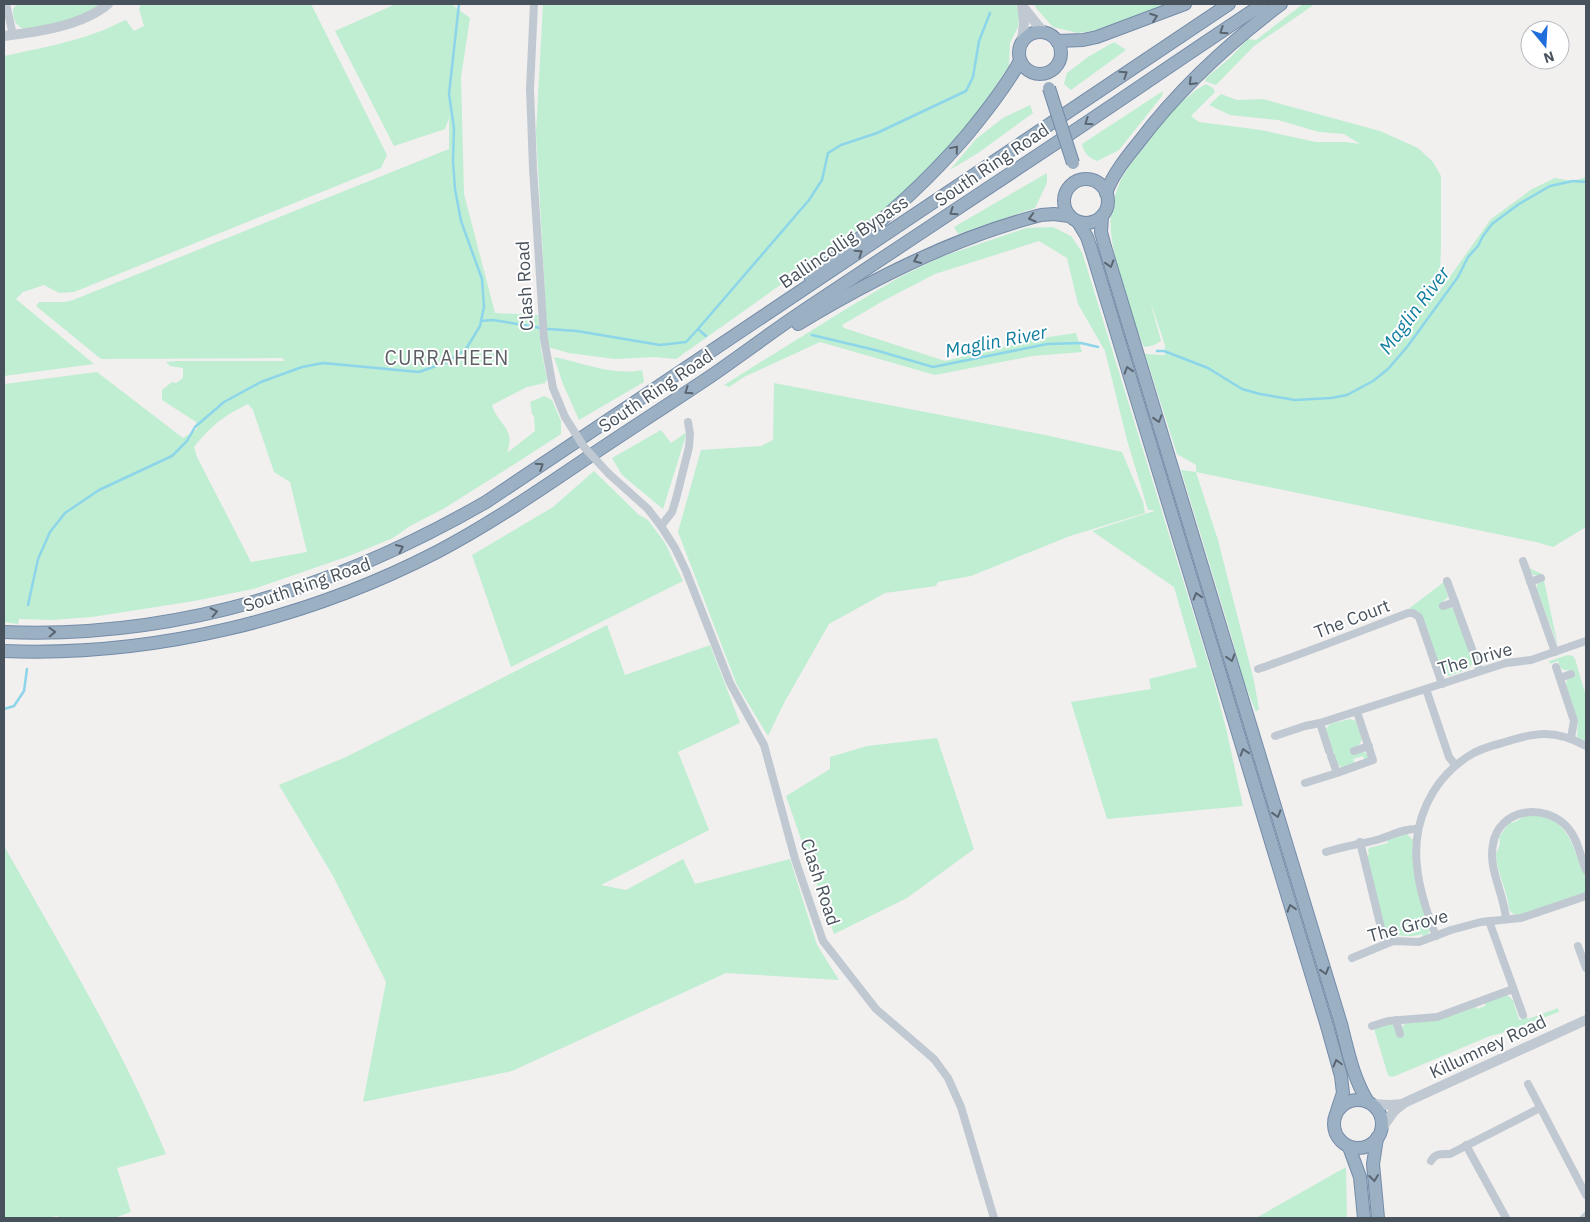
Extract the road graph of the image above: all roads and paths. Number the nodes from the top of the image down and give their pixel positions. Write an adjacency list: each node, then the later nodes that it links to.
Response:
1 (6, 4): 10 (street)
2 (108, 4): 10 (street)
3 (534, 4): 26 (street, Clash Road, bridge)
4 (1186, 4): 12 (highway, one-way to 4)
5 (1229, 4): 23 (highway, Ballincollig Bypass, one-way to 5)
6 (1263, 4): 24 (highway, South Ring Road, one-way to 24)
7 (1281, 4): 20 (highway, one-way to 20)
8 (1023, 5): 9 (street); 11 (street)
9 (1044, 33): 11 (highway); 12 (highway)
10 (8, 35)
11 (1022, 41): 13 (highway)
12 (1057, 41): 14 (highway)
13 (1020, 61): 15 (highway); 23 (highway, one-way to 13)
14 (1052, 69): 15 (highway); 16 (highway)
15 (1032, 73): 16 (highway)
16 (1049, 88): 17 (highway, bridge)
17 (1073, 163): 18 (highway); 19 (highway)
18 (1085, 179): 19 (highway); 20 (highway)
19 (1069, 186): 22 (highway)
20 (1106, 193): 21 (highway)
21 (1102, 216): 22 (highway); 73 (highway, one-way to 73)
22 (1074, 219): 24 (highway, one-way to 24); 76 (highway, one-way to 22)
23 (702, 358): 33 (highway, South Ring Road, one-way to 23)
24 (710, 377): 35 (highway, South Ring Road, one-way to 35)
25 (688, 422): 26 (street)
26 (661, 526): 82 (street, Clash Road)
27 (1523, 561): 30 (street)
28 (1541, 578): 30 (street)
29 (1447, 581): 31 (street)
30 (1530, 582): 36 (street)
31 (1455, 602): 32 (street); 39 (street)
32 (1443, 606)
33 (4, 632)
34 (1586, 641): 36 (street, The Drive)
35 (4, 651)
36 (1555, 652): 39 (street, The Drive)
37 (1556, 667): 41 (street)
38 (1258, 669): 42 (street, The Court)
39 (1480, 671): 42 (street, The Drive)
40 (1571, 674): 41 (street)
41 (1560, 678): 47 (street)
42 (1442, 684): 43 (street, The Drive)
43 (1426, 689): 44 (street); 51 (street, The Drive)
44 (1357, 712): 45 (street); 48 (street)
45 (1320, 723): 46 (street); 52 (street)
46 (1275, 736)
47 (1571, 738): 49 (street); 51 (street)
48 (1369, 746): 50 (street); 52 (street)
49 (1586, 746)
50 (1354, 751)
51 (1455, 765): 54 (street)
52 (1336, 773): 53 (street)
53 (1305, 783)
54 (1418, 829): 55 (street); 61 (street)
55 (1360, 842): 56 (street); 62 (street)
56 (1326, 852)
57 (1586, 870): 59 (street)
58 (1586, 896): 59 (street, The Grove)
59 (1506, 919): 60 (street, The Grove)
60 (1489, 921): 61 (street, The Grove); 66 (street)
61 (1436, 936): 62 (street, The Grove)
62 (1385, 944): 64 (street, The Grove)
63 (1578, 946): 65 (street)
64 (1352, 958)
65 (1586, 968)
66 (1513, 989): 67 (street); 68 (street)
67 (1523, 1015)
68 (1396, 1020): 70 (street); 71 (street)
69 (1586, 1020): 74 (street, Killumney Road)
70 (1372, 1026)
71 (1400, 1034)
72 (1528, 1084): 75 (street)
73 (1370, 1103): 74 (street, Killumney Road); 76 (highway); 77 (highway)
74 (1404, 1104): 77 (street, Killumney Road)
75 (1540, 1108): 79 (street); 81 (street)
76 (1337, 1111): 78 (highway)
77 (1379, 1133): 78 (highway); 84 (highway, one-way to 84)
78 (1349, 1146): 83 (highway)
79 (1466, 1146): 80 (street); 85 (street)
80 (1431, 1161)
81 (1586, 1193)
82 (994, 1218)
83 (1364, 1218)
84 (1378, 1218)
85 (1506, 1218)

